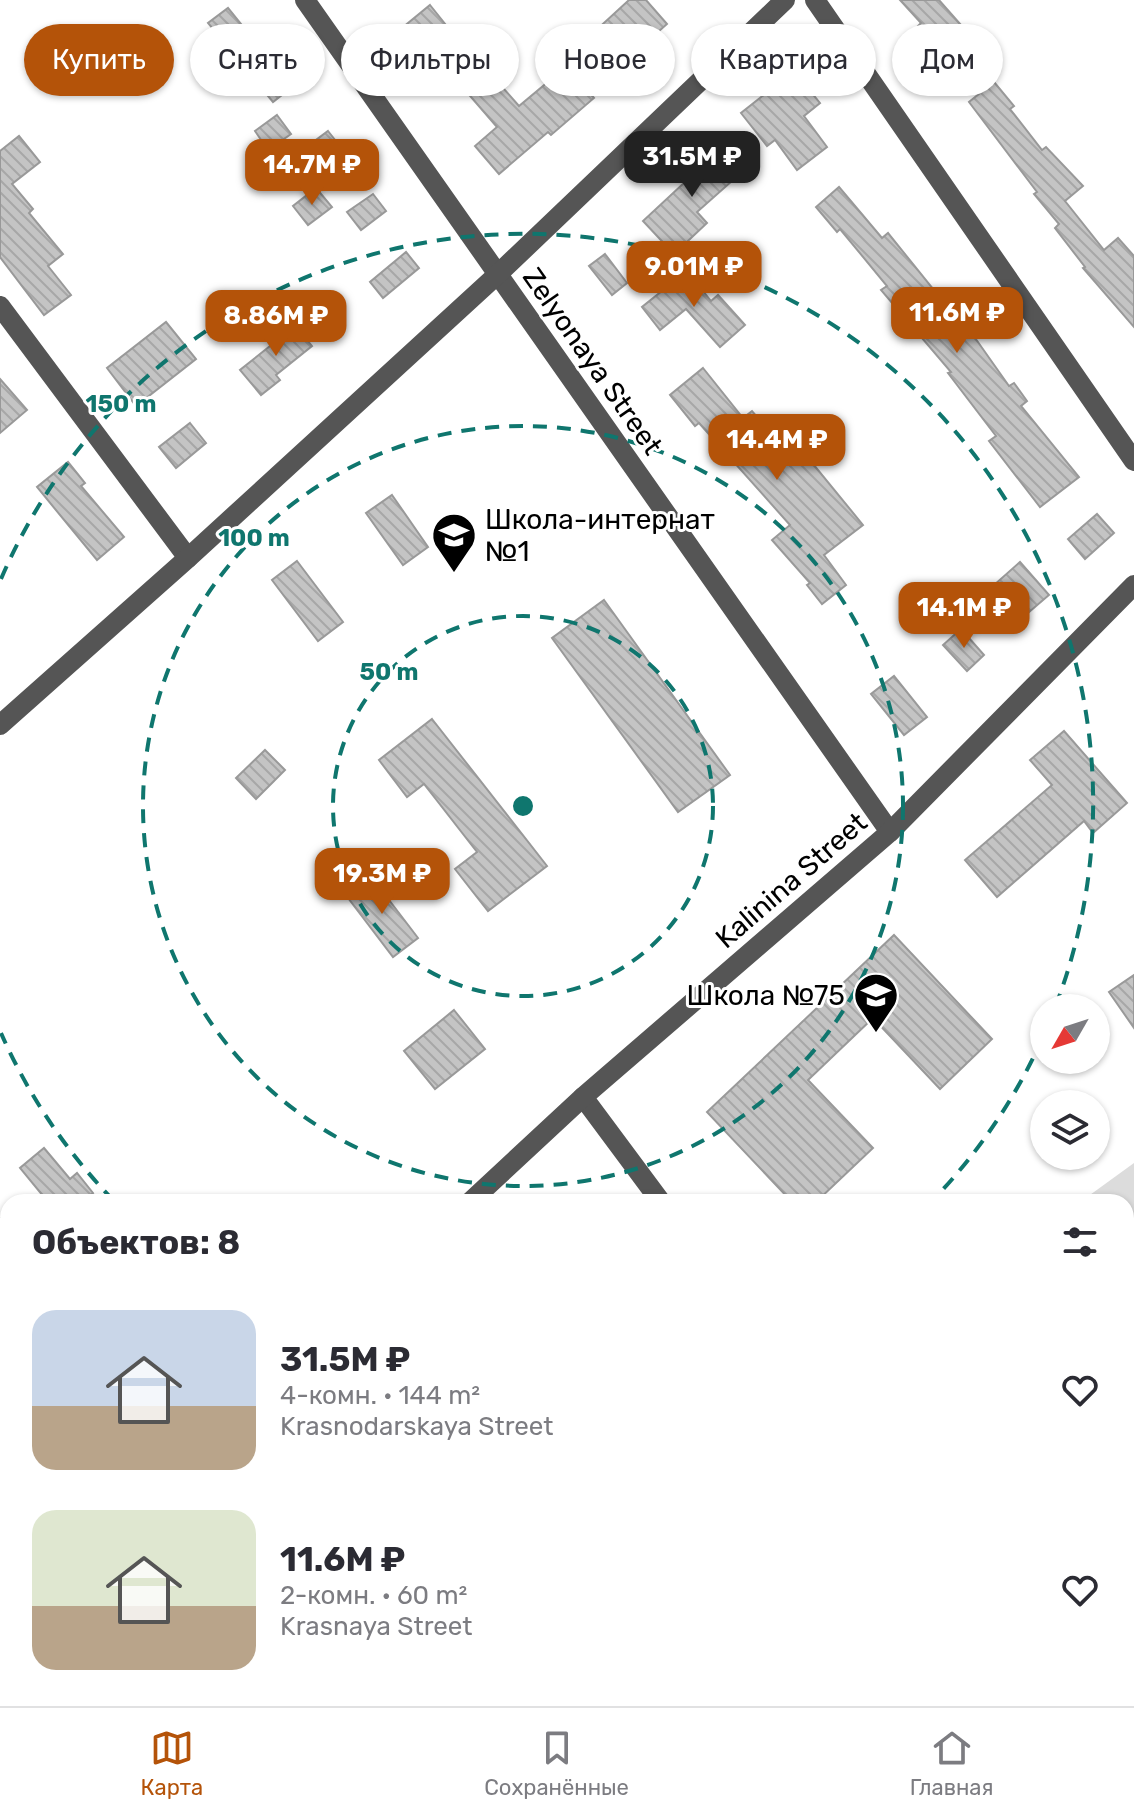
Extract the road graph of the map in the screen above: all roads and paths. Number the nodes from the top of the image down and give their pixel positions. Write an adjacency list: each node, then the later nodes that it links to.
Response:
1 (305, 0): 4 (street, Zelyonaya Street)
2 (785, 0): 4 (street)
3 (815, 0): 6 (street)
4 (498, 274): 7 (street); 10 (street, Zelyonaya Street)
5 (0, 306): 7 (street)
6 (1134, 461)
7 (188, 558): 9 (street)
8 (1134, 585): 10 (street, Kalinina Street)
9 (0, 725)
10 (890, 832): 11 (street, Kalinina Street)
11 (583, 1097): 12 (street, Kalinina Street); 13 (street)
12 (479, 1194)
13 (655, 1194)

